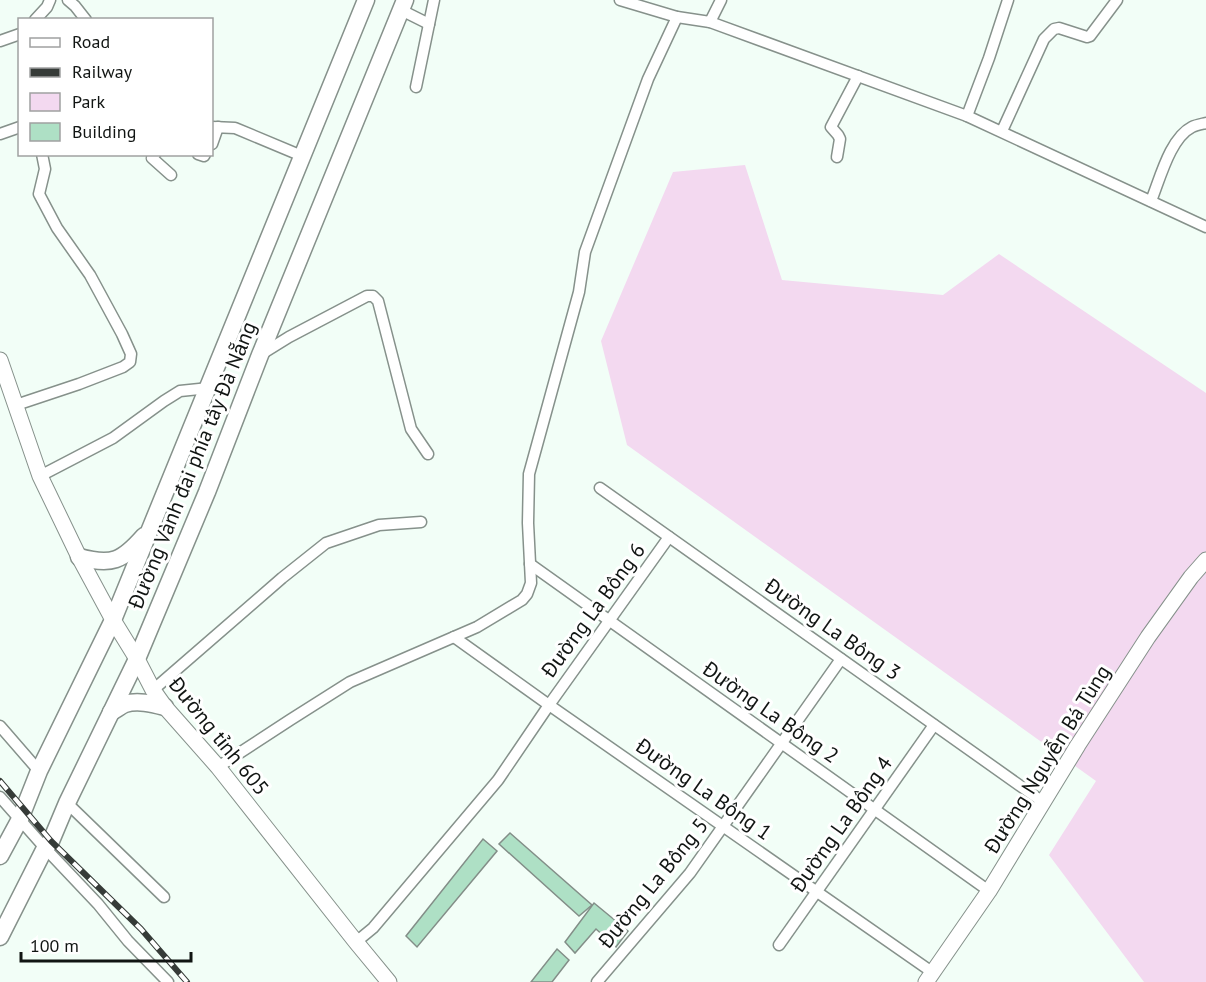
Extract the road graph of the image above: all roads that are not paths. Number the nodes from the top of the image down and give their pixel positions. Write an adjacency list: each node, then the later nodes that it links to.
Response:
1 (50, 0): 10 (street)
2 (68, 0): 11 (street)
3 (366, 0): 27 (main road, Đường Vành đai phía tây Đà Nẵng)
4 (434, 0): 14 (street)
5 (620, 0): 12 (street)
6 (721, 0): 13 (street)
7 (1008, 0): 19 (street)
8 (1117, 0): 23 (street)
9 (403, 5): 14 (street); 32 (main road, Đường Vành đai phía tây Đà Nẵng)
10 (37, 18)
11 (84, 18)
12 (677, 18): 13 (street); 45 (street)
13 (710, 22): 17 (street)
14 (429, 24): 18 (street)
15 (18, 35): 16 (street)
16 (0, 41)
17 (858, 76): 19 (street); 28 (street)
18 (416, 87)
19 (967, 116): 23 (street)
20 (1206, 123): 30 (street)
21 (217, 126): 27 (street)
22 (18, 128): 24 (street)
23 (1002, 131): 30 (street)
24 (0, 134)
25 (42, 156): 36 (street)
26 (154, 156): 29 (street)
27 (302, 156): 35 (main road, Đường Vành đai phía tây Đà Nẵng)
28 (837, 157)
29 (171, 175)
30 (1151, 201): 31 (street)
31 (1206, 227)
32 (260, 355): 37 (street); 49 (main road, Đường Vành đai phía tây Đà Nẵng)
33 (0, 360): 34 (main road, Đường tỉnh 605)
34 (5, 387): 36 (main road, Đường tỉnh 605)
35 (209, 388): 38 (street); 41 (main road, Đường Vành đai phía tây Đà Nẵng)
36 (16, 405): 38 (main road, Đường tỉnh 605)
37 (428, 454)
38 (40, 476): 43 (main road, Đường tỉnh 605)
39 (600, 489): 42 (street, Đường La Bông 3)
40 (421, 522): 51 (street)
41 (152, 526): 43 (main road); 46 (main road, Đường Vành đai phía tây Đà Nẵng)
42 (669, 537): 47 (street, Đường La Bông 6); 50 (street, Đường La Bông 3)
43 (79, 557): 46 (main road, Đường tỉnh 605)
44 (1206, 560): 61 (main road, Đường Nguyễn Bá Tùng)
45 (530, 564): 47 (street, Đường La Bông 2); 48 (street)
46 (113, 620): 49 (main road, Đường tỉnh 605); 59 (main road, Đường Vành đai phía tây Đà Nẵng)
47 (609, 621): 52 (street, Đường La Bông 6); 57 (street, Đường La Bông 2)
48 (454, 637): 52 (street, Đường La Bông 1); 58 (street)
49 (137, 659): 51 (main road, Đường tỉnh 605); 54 (main road, Đường Vành đai phía tây Đà Nẵng)
50 (841, 659): 55 (street, Đường La Bông 3); 57 (street, Đường La Bông 5)
51 (153, 690): 53 (main road, Đường tỉnh 605)
52 (549, 705): 65 (street, Đường La Bông 1); 72 (street, Đường La Bông 6)
53 (165, 707): 54 (main road); 58 (main road, Đường tỉnh 605)
54 (111, 712): 62 (main road, Đường Vành đai phía tây Đà Nẵng)
55 (934, 725): 61 (street, Đường La Bông 3); 63 (street, Đường La Bông 4)
56 (0, 726): 59 (street)
57 (781, 743): 63 (street, Đường La Bông 2); 65 (street, Đường La Bông 5)
58 (218, 767): 72 (main road, Đường tỉnh 605)
59 (39, 771): 64 (main road, Đường Vành đai phía tây Đà Nẵng)
60 (0, 797): 64 (street)
61 (1043, 802): 69 (main road, Đường Nguyễn Bá Tùng)
62 (67, 803): 66 (main road, Đường Vành đai phía tây Đà Nẵng); 70 (street)
63 (874, 810): 68 (street, Đường La Bông 4); 69 (street, Đường La Bông 2)
64 (20, 819): 66 (street); 67 (main road, Đường Vành đai phía tây Đà Nẵng)
65 (723, 826): 68 (street, Đường La Bông 1); 77 (street, Đường La Bông 5)
66 (45, 848): 71 (main road, Đường Vành đai phía tây Đà Nẵng); 75 (street)
67 (0, 856)
68 (817, 891): 73 (street, Đường La Bông 4); 74 (street, Đường La Bông 1)
69 (989, 891): 74 (main road, Đường Nguyễn Bá Tùng)
70 (164, 897)
71 (0, 937)
72 (356, 942): 76 (main road, Đường tỉnh 605)
73 (779, 945)
74 (929, 977)
75 (168, 982)
76 (389, 982)
77 (597, 982)

